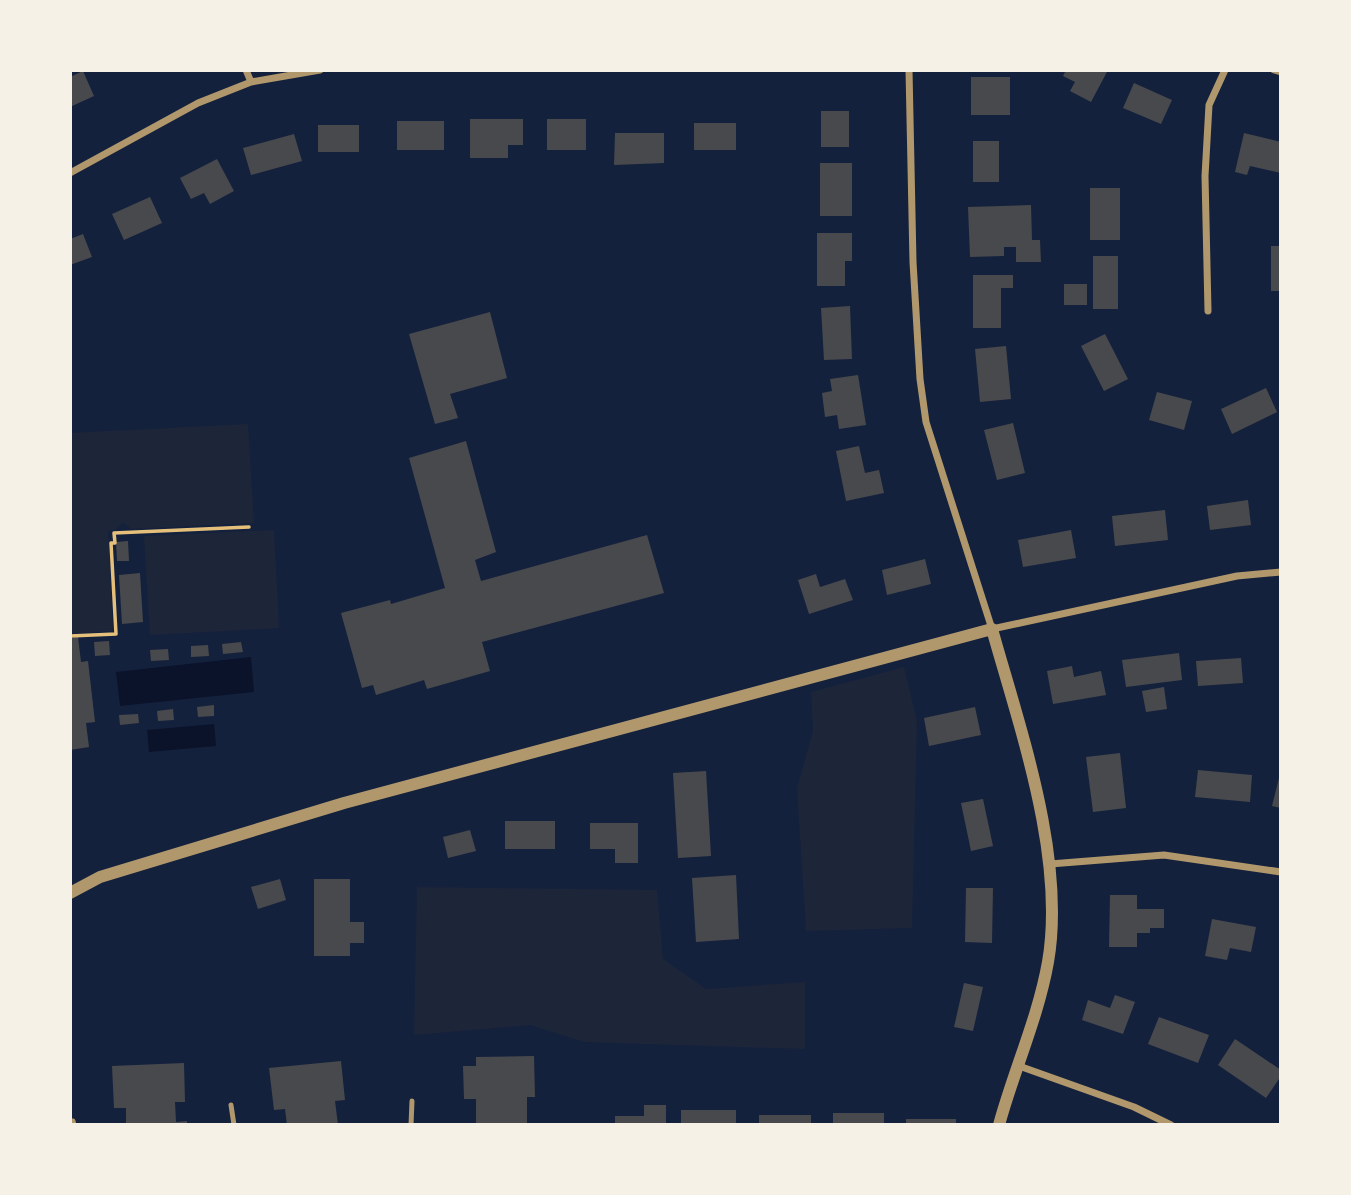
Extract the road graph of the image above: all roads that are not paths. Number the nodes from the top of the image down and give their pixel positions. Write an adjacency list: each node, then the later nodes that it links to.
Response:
1 (246, 70): 7 (street)
2 (320, 70): 7 (street)
3 (909, 70): 11 (street)
4 (1225, 70): 9 (street)
5 (1274, 70): 6 (street)
6 (1281, 72)
7 (251, 82): 8 (street)
8 (70, 173)
9 (1208, 311)
10 (1281, 572): 11 (street)
11 (992, 629): 12 (street); 14 (street)
12 (1050, 864): 13 (street); 15 (street)
13 (1281, 872)
14 (70, 893)
15 (1019, 1066): 20 (street); 21 (street)
16 (412, 1101): 19 (lane)
17 (231, 1105): 18 (lane)
18 (234, 1125)
19 (411, 1125)
20 (999, 1125)
21 (1171, 1125)

